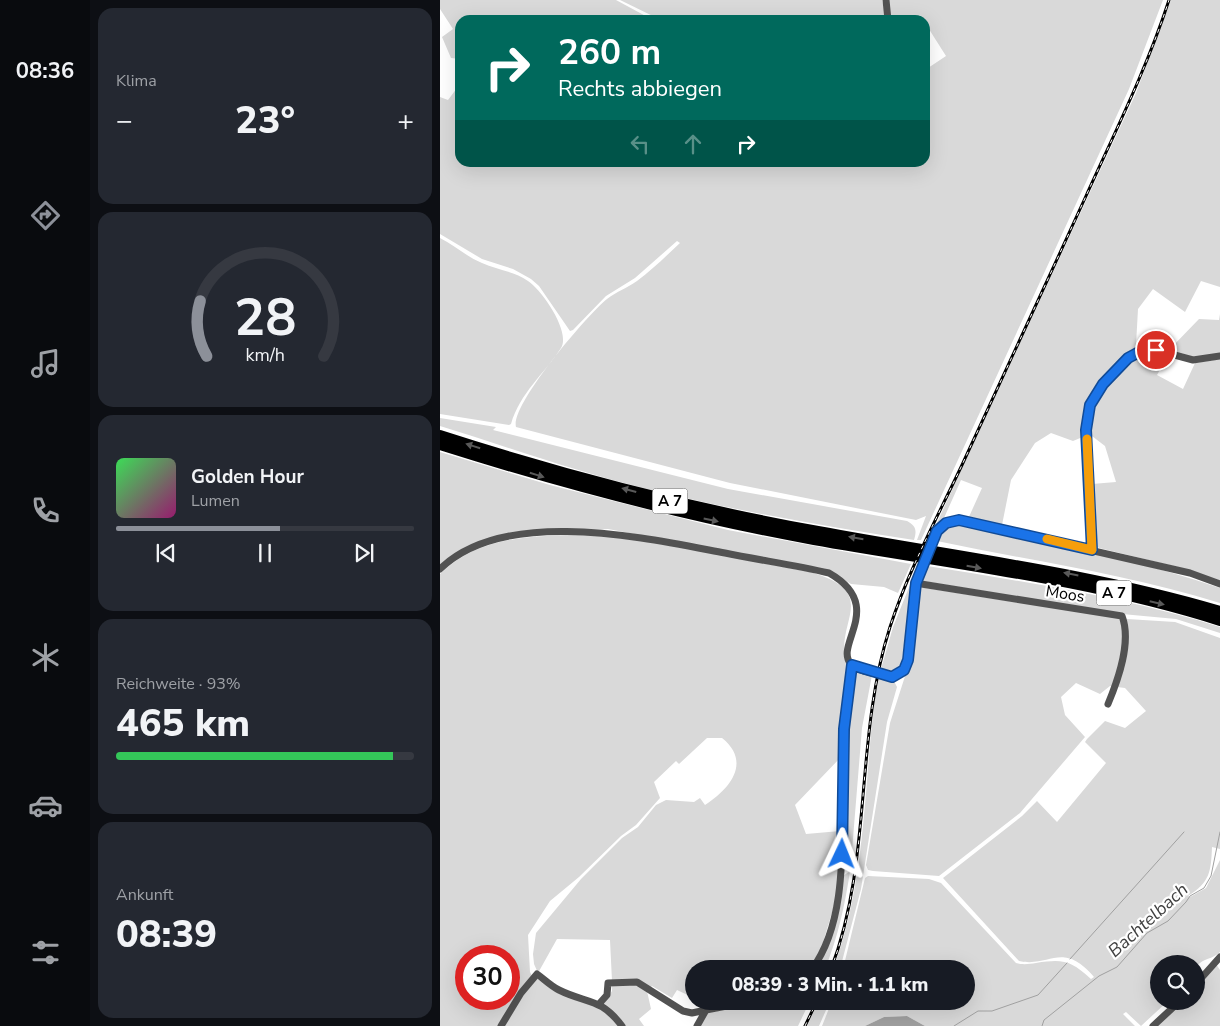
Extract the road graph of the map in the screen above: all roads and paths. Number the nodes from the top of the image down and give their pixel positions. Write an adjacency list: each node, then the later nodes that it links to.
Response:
1 (886, 0): 2 (street)
2 (888, 15)
3 (1220, 356): 6 (street)
4 (440, 435): 7 (highway, A 7, one-way to 4)
5 (440, 445): 7 (highway, A 7, one-way to 7)
6 (1092, 550): 10 (street); 11 (street)
7 (903, 551): 8 (highway, A 7)
8 (942, 557): 12 (highway, A 7, one-way to 8); 13 (highway, A 7, one-way to 13)
9 (440, 570): 14 (street)
10 (916, 583): 14 (street); 15 (street, Moos)
11 (1220, 584)
12 (1220, 611)
13 (1220, 620)
14 (855, 667): 16 (street)
15 (1108, 704)
16 (816, 960)
17 (1219, 962): 18 (street)
18 (1205, 975)
19 (599, 1004): 20 (street); 22 (street); 23 (street)
20 (706, 1010): 24 (street)
21 (1170, 1010): 25 (street)
22 (501, 1026)
23 (622, 1026)
24 (697, 1026)
25 (1153, 1026)

